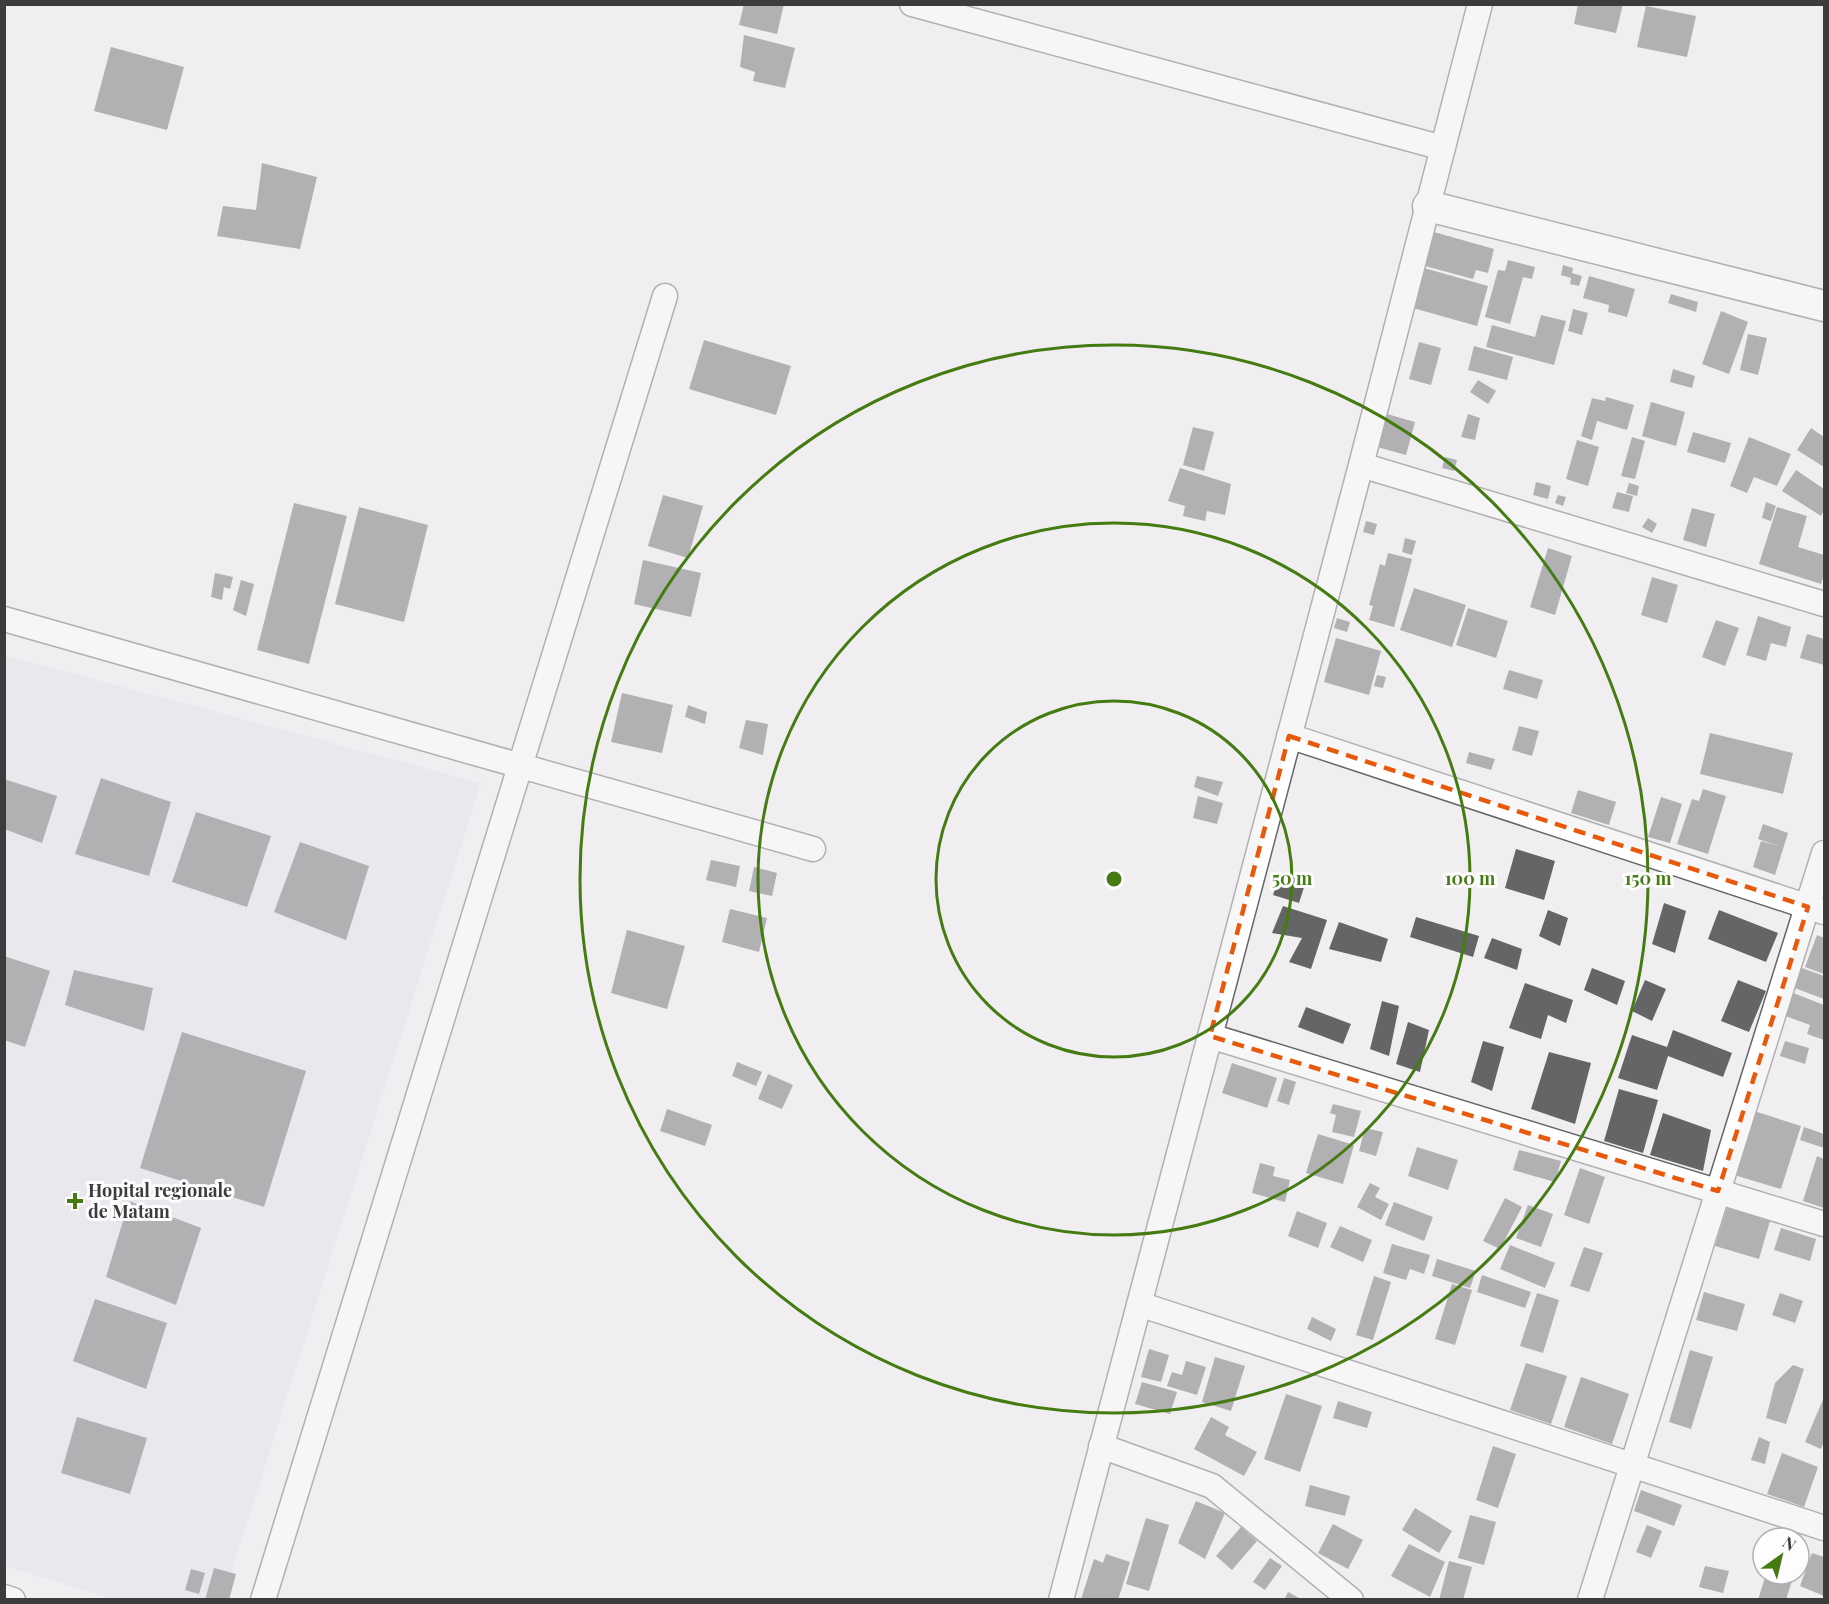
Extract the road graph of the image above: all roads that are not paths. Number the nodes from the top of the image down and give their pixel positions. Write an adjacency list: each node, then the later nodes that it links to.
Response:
1 (912, 4): 3 (street)
2 (1480, 4): 3 (street)
3 (1443, 148): 4 (street)
4 (1428, 206): 6 (street); 7 (street)
5 (665, 296): 11 (street)
6 (1824, 306)
7 (1360, 465): 8 (street); 10 (street)
8 (1824, 604)
9 (4, 619): 11 (street)
10 (1289, 736): 14 (street); 15 (street)
11 (520, 766): 12 (street); 24 (street)
12 (813, 849)
13 (1824, 853): 14 (street)
14 (1816, 910): 16 (street)
15 (1210, 1036): 16 (street); 18 (street)
16 (1718, 1191): 17 (street); 20 (street)
17 (1824, 1224)
18 (1139, 1304): 19 (street); 20 (street)
19 (1101, 1446): 25 (street); 26 (street)
20 (1632, 1465): 21 (street); 27 (street)
21 (1824, 1528)
22 (4, 1597): 23 (street)
23 (13, 1599)
24 (263, 1599)
25 (1061, 1599)
26 (1352, 1599)
27 (1590, 1599)

